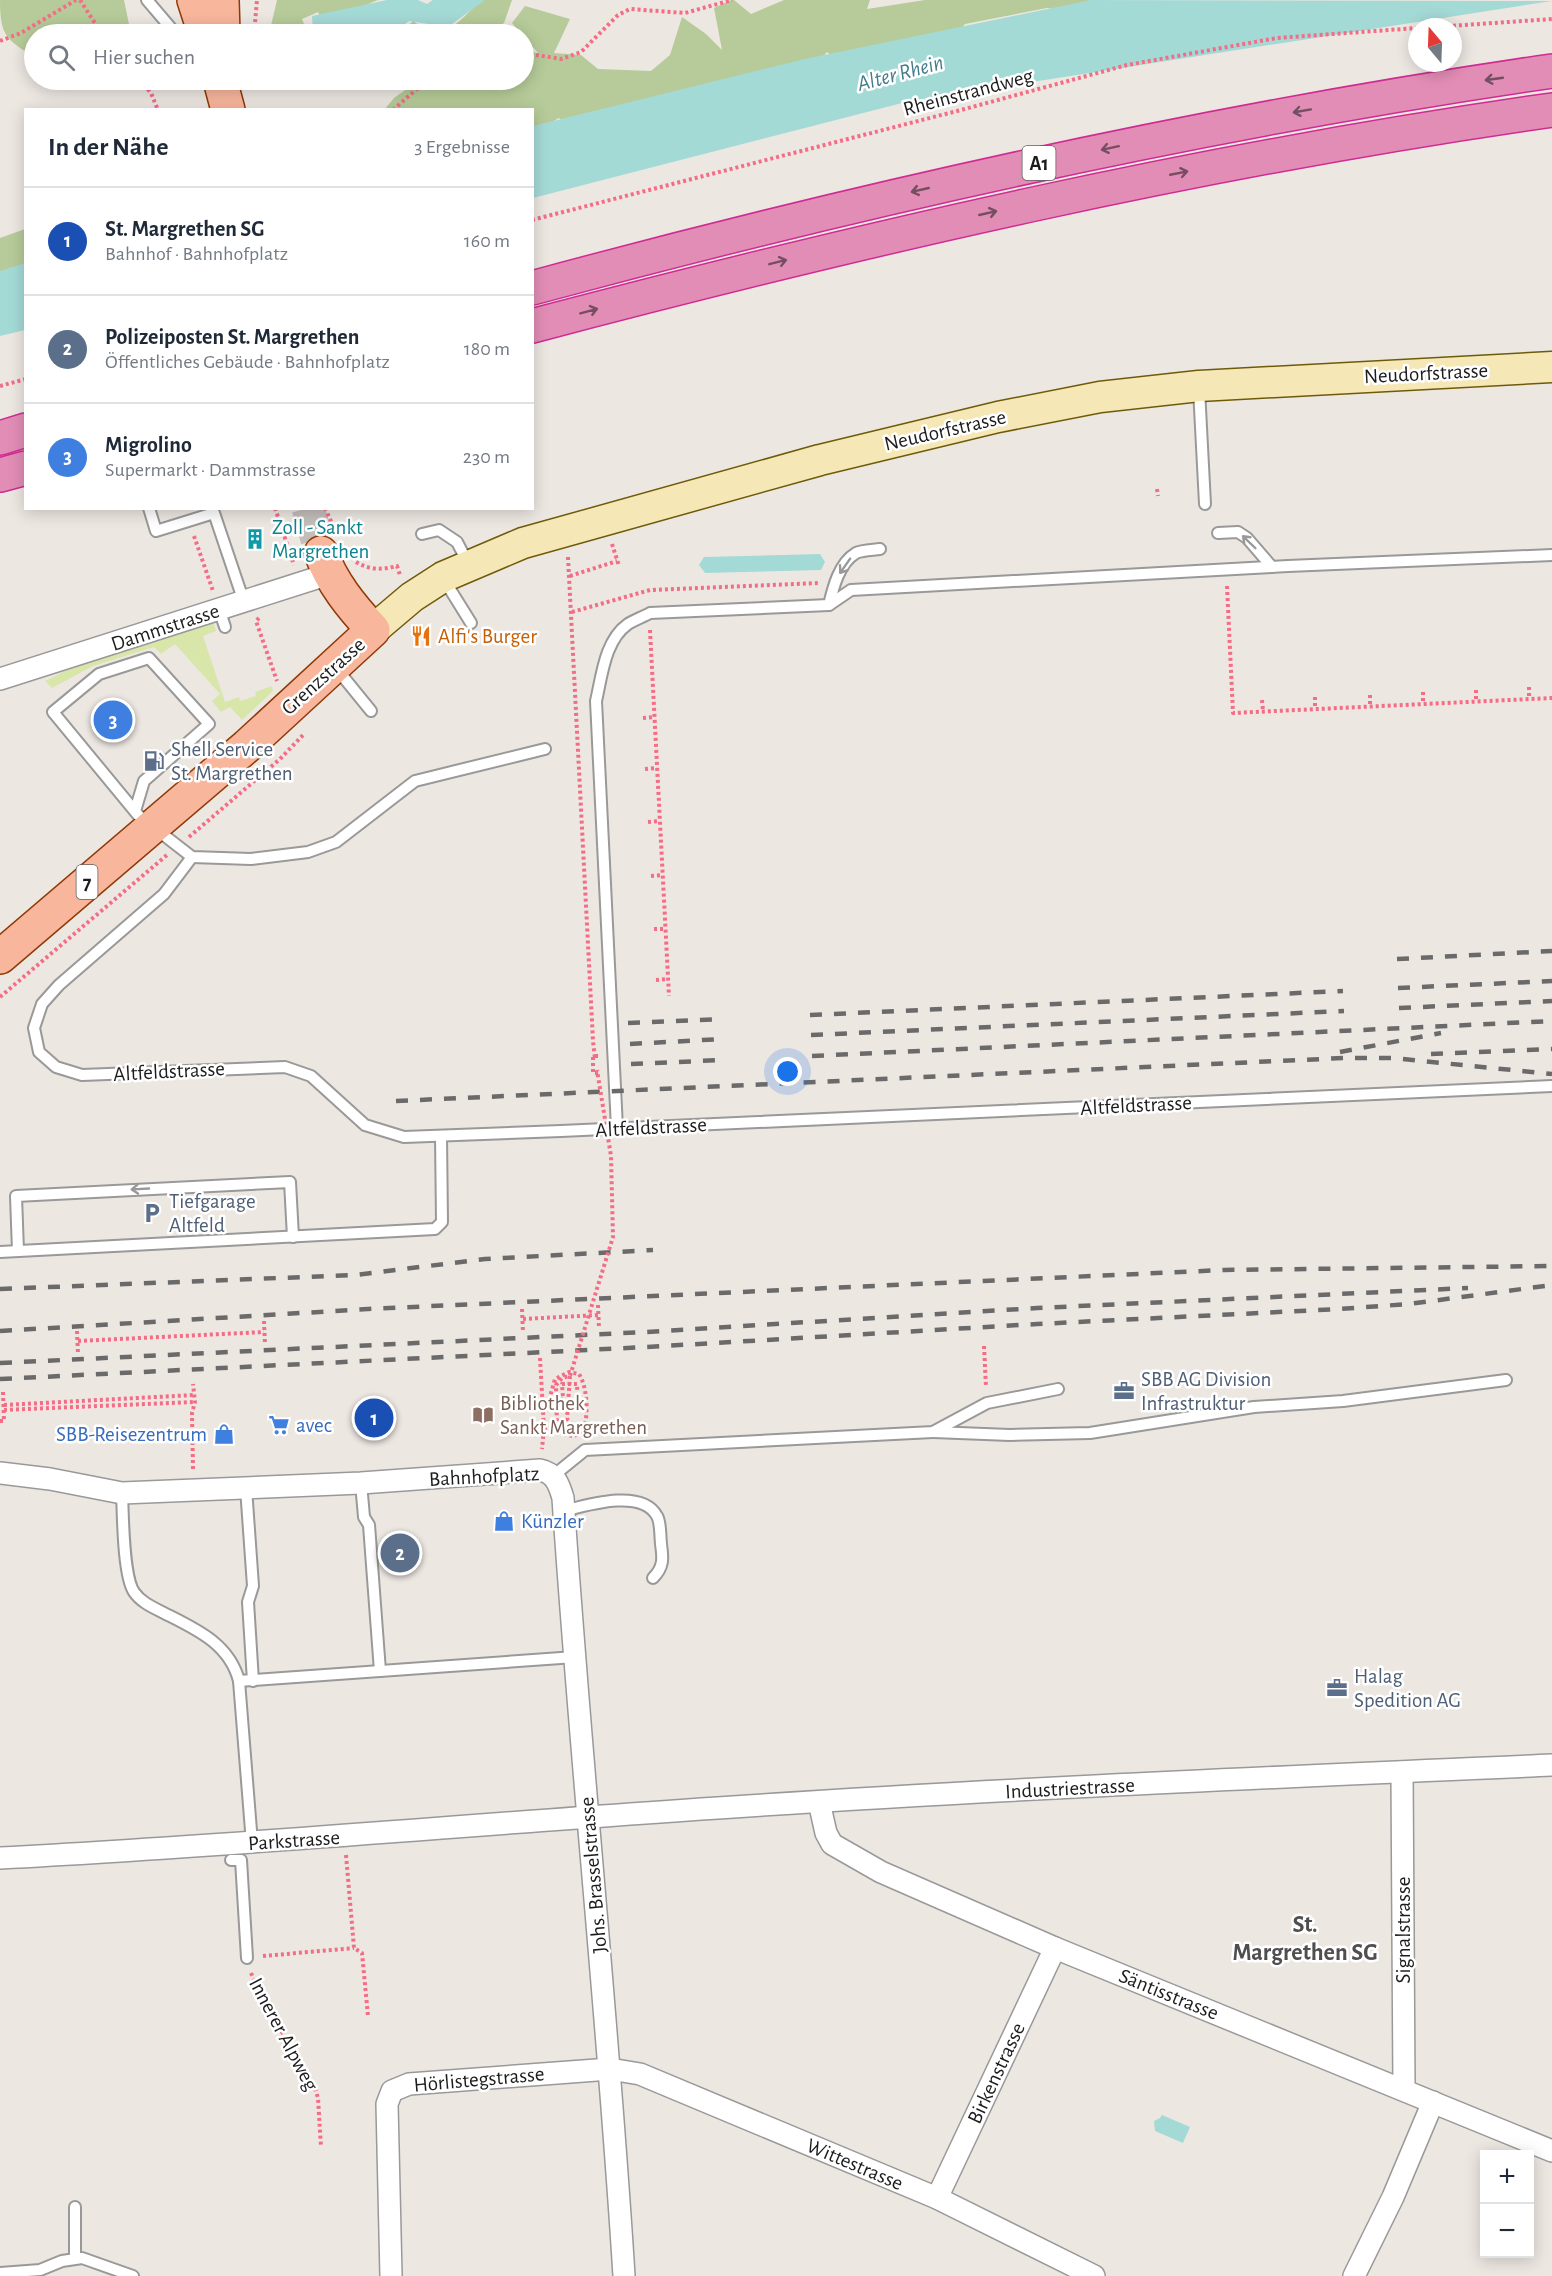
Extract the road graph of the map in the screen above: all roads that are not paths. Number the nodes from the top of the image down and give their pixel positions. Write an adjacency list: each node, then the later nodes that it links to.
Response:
1 (147, 0): 4 (lane)
2 (194, 0): 5 (main road)
3 (222, 0): 6 (main road)
4 (167, 24)
5 (202, 24)
6 (223, 24)
7 (1552, 71): 9 (highway, A1, one-way to 9)
8 (1552, 110): 10 (highway, A1, one-way to 8)
9 (534, 287)
10 (534, 325)
11 (1552, 367): 12 (main road, Neudorfstrasse)
12 (1199, 386): 17 (lane); 25 (main road, Neudorfstrasse)
13 (24, 431): 14 (highway)
14 (0, 438)
15 (24, 469): 16 (highway)
16 (0, 475)
17 (1205, 504)
18 (149, 510): 26 (lane)
19 (1218, 532): 24 (lane, one-way to 19)
20 (422, 534): 25 (lane)
21 (880, 549): 27 (lane, one-way to 27)
22 (1552, 555): 24 (lane)
23 (328, 561): 26 (street, Dammstrasse); 29 (main road)
24 (1272, 567): 27 (lane)
25 (456, 571): 28 (lane); 29 (main road, Neudorfstrasse)
26 (244, 602): 31 (street, Dammstrasse)
27 (829, 605): 38 (lane)
28 (471, 623)
29 (373, 630): 30 (main road, Grenzstrasse / 7)
30 (333, 666): 32 (lane); 34 (main road, Grenzstrasse / 7)
31 (0, 679)
32 (371, 711)
33 (545, 749): 35 (lane)
34 (156, 828): 34 (lane); 35 (lane); 36 (main road, Grenzstrasse / 7)
35 (192, 857): 39 (lane, Altfeldstrasse)
36 (0, 957)
37 (1552, 1086): 38 (lane, Altfeldstrasse)
38 (617, 1128): 39 (lane, Altfeldstrasse)
39 (441, 1136): 40 (lane)
40 (293, 1237): 41 (lane); 41 (lane, one-way to 41)
41 (18, 1251): 42 (lane)
42 (0, 1252)
43 (1506, 1380): 45 (lane)
44 (1058, 1389): 45 (lane, Bahnhofplatz)
45 (933, 1432): 47 (lane, Bahnhofplatz)
46 (0, 1473): 50 (street, Bahnhofplatz)
47 (546, 1473): 48 (street, Bahnhofplatz); 51 (street, Johs. Brasselstrasse)
48 (361, 1483): 49 (street, Bahnhofplatz); 54 (lane)
49 (246, 1488): 50 (street, Bahnhofplatz); 56 (lane)
50 (122, 1493): 55 (lane)
51 (564, 1511): 52 (lane); 53 (street, Johs. Brasselstrasse)
52 (653, 1578)
53 (575, 1657): 54 (lane); 60 (street, Johs. Brasselstrasse)
54 (380, 1671): 56 (lane)
55 (239, 1681): 56 (lane); 61 (lane)
56 (253, 1681)
57 (1552, 1765): 58 (street, Industriestrasse)
58 (1402, 1772): 59 (street, Industriestrasse); 67 (street, Signalstrasse)
59 (819, 1802): 60 (street, Industriestrasse); 64 (street, Säntisstrasse)
60 (588, 1817): 61 (street, Parkstrasse); 66 (street, Johs. Brasselstrasse)
61 (252, 1843): 62 (street, Parkstrasse)
62 (0, 1858)
63 (231, 1860): 65 (lane, Innerer Alpweg)
64 (1055, 1948): 67 (street, Säntisstrasse); 70 (street, Birkenstrasse)
65 (247, 1958)
66 (610, 2069): 70 (street, Wittestrasse); 75 (street, Hörlistegstrasse); 76 (street, Johs. Brasselstrasse)
67 (1404, 2089): 68 (street, Säntisstrasse)
68 (1433, 2102): 69 (street, Säntisstrasse); 78 (street)
69 (1552, 2151)
70 (937, 2198): 77 (street, Wittestrasse)
71 (75, 2207): 72 (lane)
72 (75, 2258): 73 (lane); 74 (lane)
73 (0, 2273)
74 (133, 2276)
75 (391, 2276)
76 (624, 2276)
77 (1094, 2276)
78 (1354, 2276)

